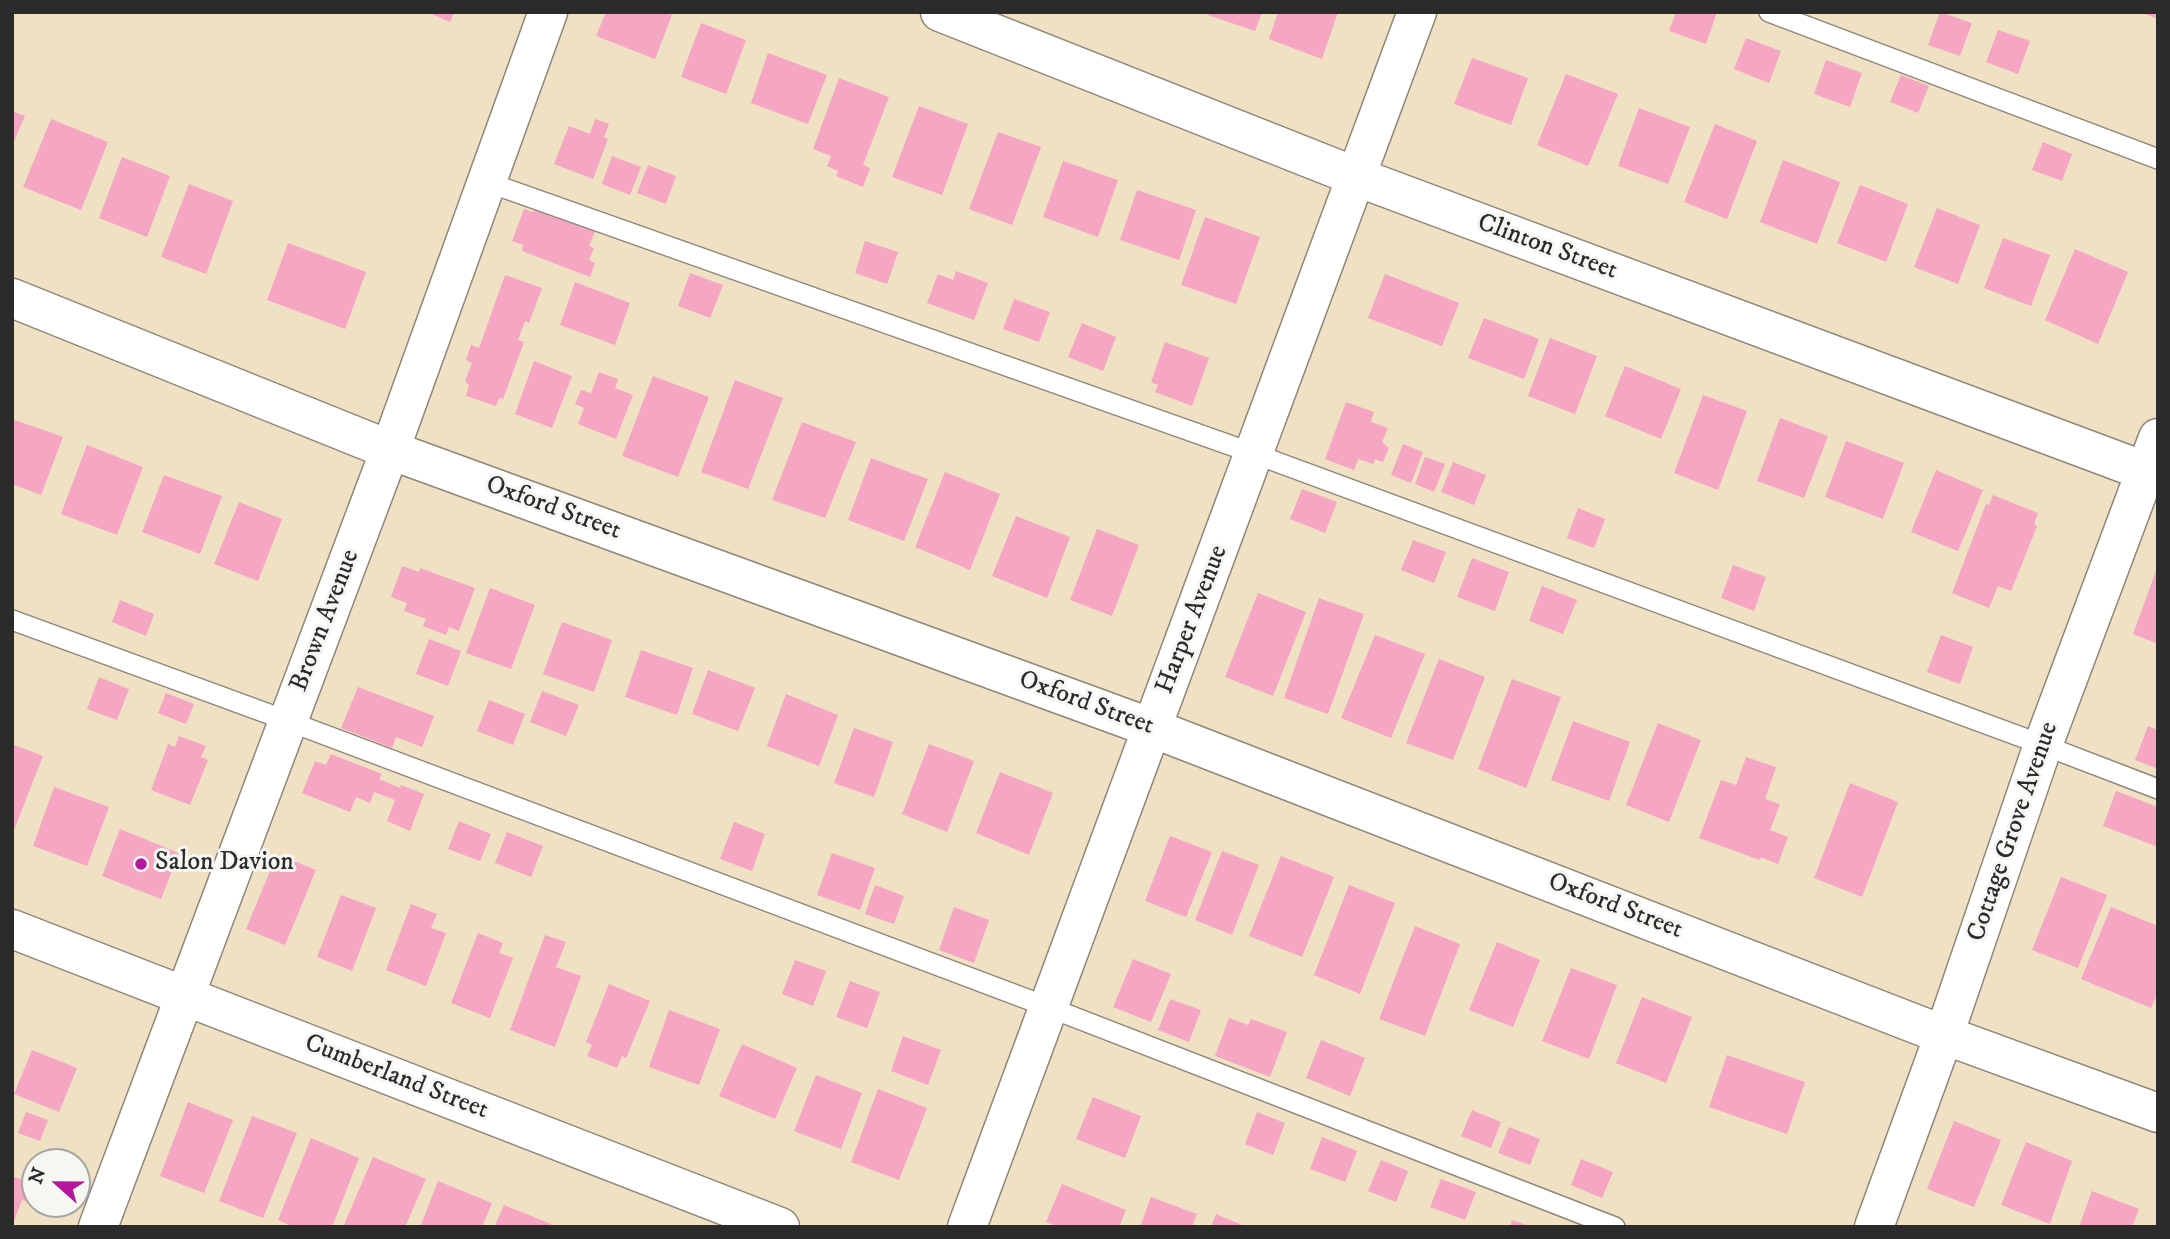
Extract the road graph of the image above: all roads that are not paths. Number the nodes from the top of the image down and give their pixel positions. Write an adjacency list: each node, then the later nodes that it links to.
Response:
1 (548, 12): 7 (street, Brown Avenue)
2 (940, 12): 6 (street, Clinton Street)
3 (1417, 12): 6 (street, Harper Avenue)
4 (1769, 12): 5 (lane)
5 (2158, 159)
6 (1357, 177): 10 (street, Harper Avenue); 11 (street, Clinton Street)
7 (487, 182): 9 (street, Brown Avenue); 10 (lane)
8 (12, 298): 9 (street, Oxford Street)
9 (390, 450): 13 (street, Brown Avenue); 14 (street, Oxford Street)
10 (1255, 454): 14 (street, Harper Avenue); 15 (lane)
11 (2153, 462): 15 (street, Cottage Grove Avenue)
12 (12, 620): 13 (lane)
13 (288, 721): 18 (street, Brown Avenue); 19 (lane)
14 (1152, 728): 19 (street, Harper Avenue); 20 (street, Oxford Street)
15 (2043, 745): 16 (lane); 20 (street, Cottage Grove Avenue)
16 (2158, 789)
17 (12, 929): 18 (street, Cumberland Street)
18 (184, 996): 22 (street, Brown Avenue); 23 (street, Cumberland Street)
19 (1048, 1007): 24 (street, Harper Avenue); 25 (lane)
20 (1944, 1035): 21 (street, Oxford Street); 26 (street, Cottage Grove Avenue)
21 (2158, 1113)
22 (98, 1227)
23 (780, 1227)
24 (967, 1227)
25 (1615, 1227)
26 (1874, 1227)

